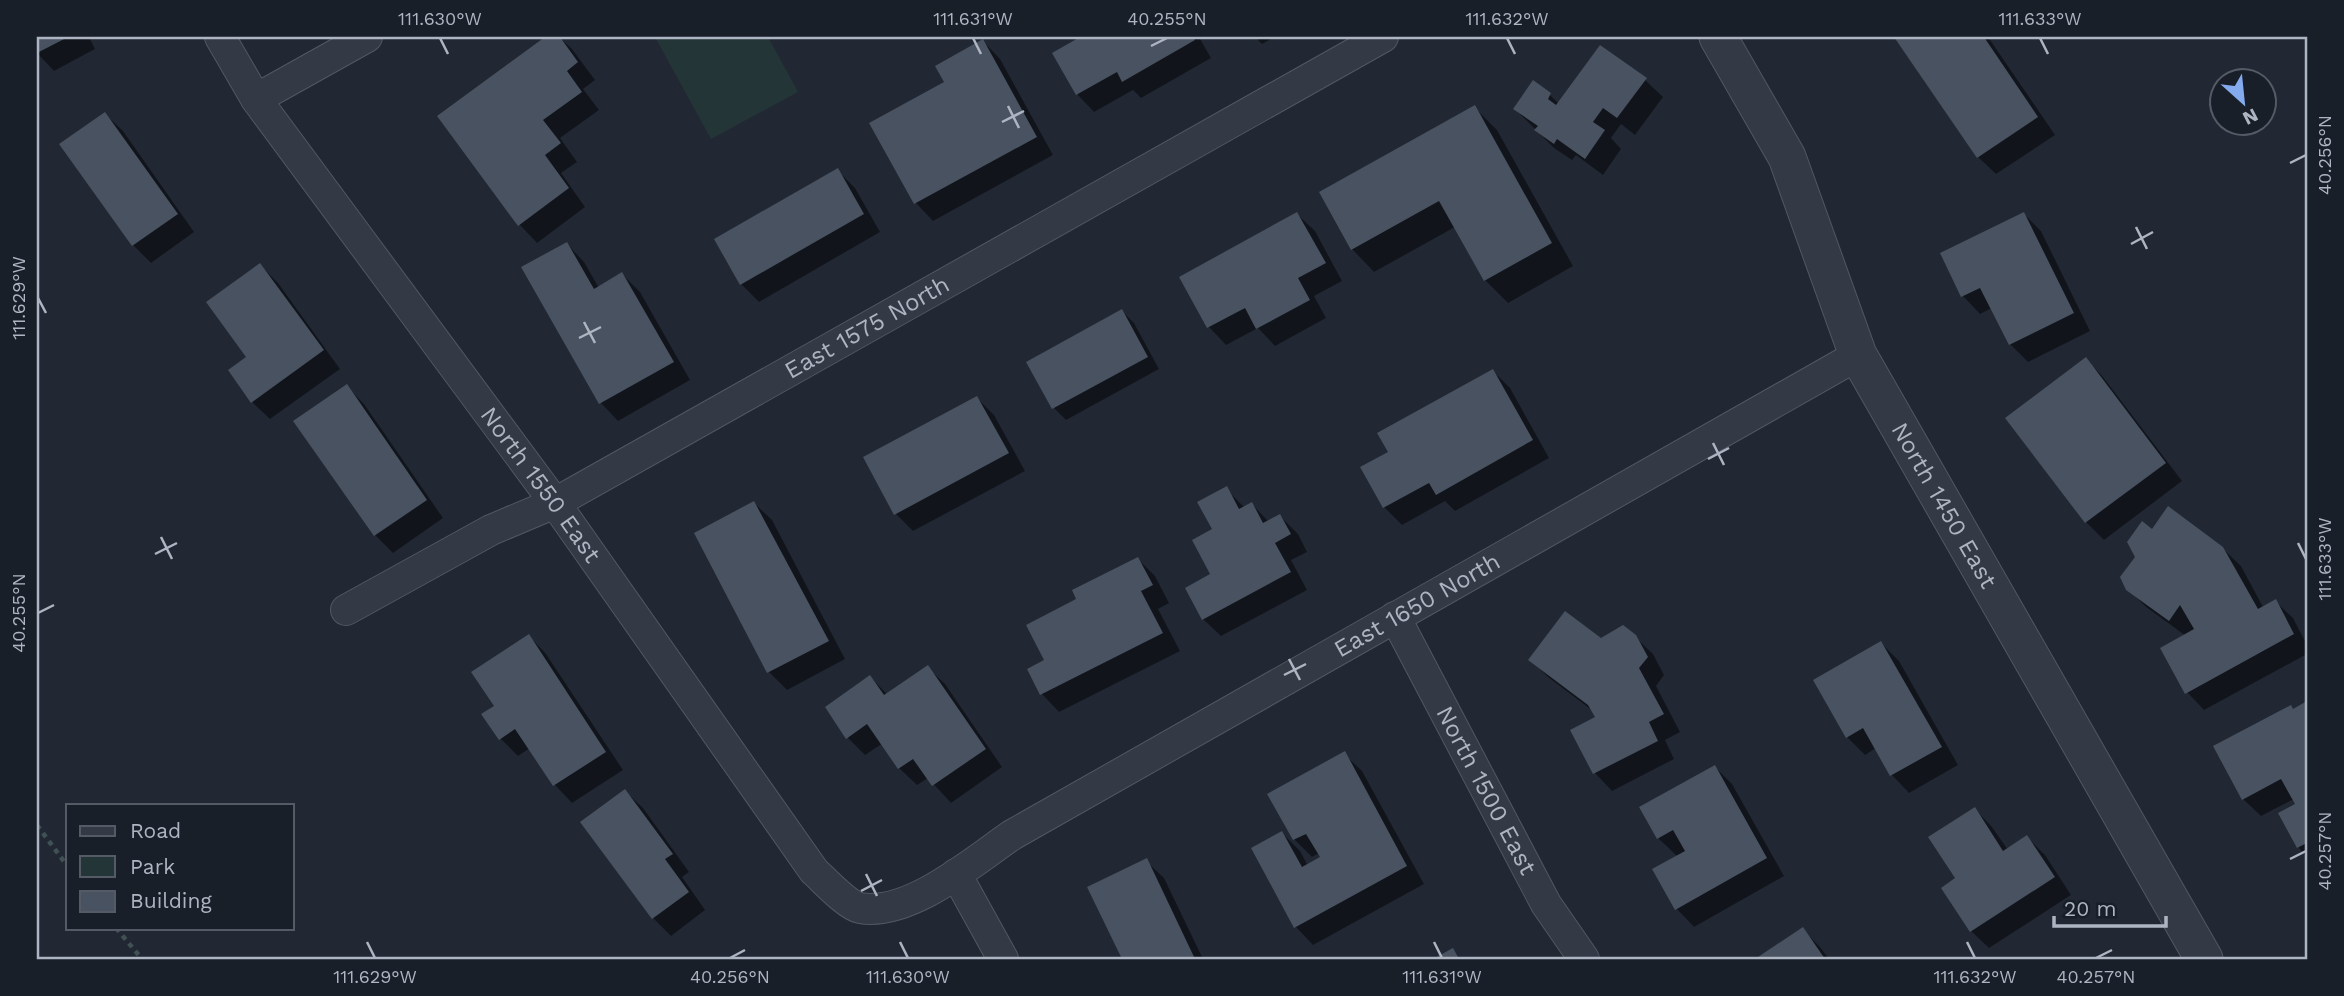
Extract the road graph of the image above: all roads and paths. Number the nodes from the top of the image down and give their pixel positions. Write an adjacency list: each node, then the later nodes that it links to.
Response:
1 (220, 37): 5 (street, North 1550 East)
2 (366, 37): 5 (street)
3 (1383, 37): 7 (street, East 1575 North)
4 (1718, 37): 6 (street, North 1450 East)
5 (256, 99): 7 (street, North 1550 East)
6 (1857, 355): 9 (street, East 1650 North); 18 (street, North 1450 East)
7 (555, 503): 8 (street, East 1575 North); 13 (street, North 1550 East)
8 (346, 610)
9 (1395, 617): 12 (street, East 1650 North); 17 (street, North 1500 East)
10 (37, 825): 11 (path)
11 (66, 864)
12 (956, 874): 13 (street, East 1650 North); 16 (street)
13 (879, 908)
14 (118, 930): 15 (path)
15 (142, 959)
16 (1003, 959)
17 (1584, 959)
18 (2204, 959)

